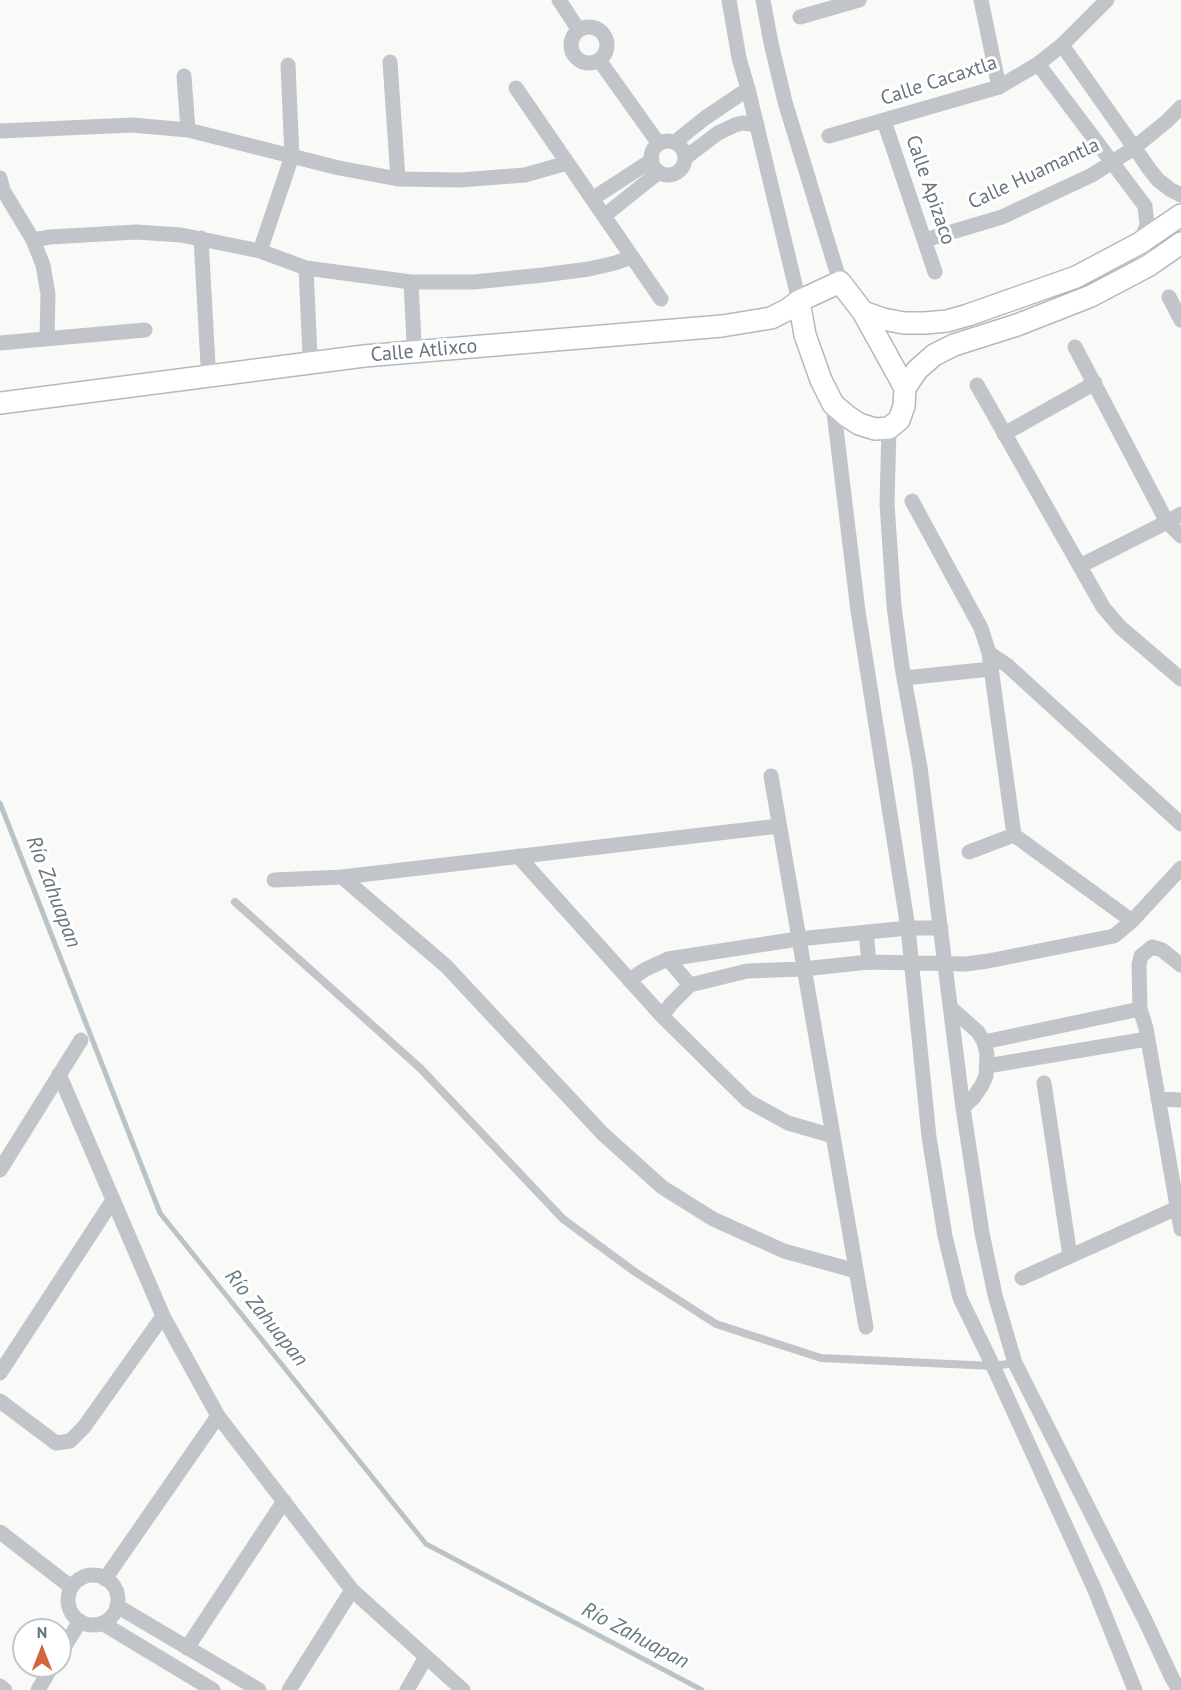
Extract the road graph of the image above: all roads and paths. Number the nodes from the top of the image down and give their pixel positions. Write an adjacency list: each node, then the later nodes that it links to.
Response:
1 (559, 0): 8 (street)
2 (729, 0): 17 (street)
3 (763, 0): 49 (street)
4 (981, 0): 15 (street)
5 (1107, 0): 9 (street, Calle Cacaxtla)
6 (854, 1): 7 (street)
7 (800, 17)
8 (578, 29): 10 (street); 10 (street)
9 (1062, 45): 12 (street, Calle Cacaxtla); 26 (street)
10 (599, 60): 25 (street)
11 (390, 62): 33 (street)
12 (1038, 64): 15 (street, Calle Cacaxtla); 30 (street)
13 (288, 65): 27 (street)
14 (184, 76): 21 (street)
15 (999, 87): 19 (street, Calle Cacaxtla)
16 (516, 88): 29 (street)
17 (748, 89): 20 (street); 24 (street)
18 (1181, 107): 26 (street, Calle Huamantla)
19 (884, 121): 23 (street, Calle Cacaxtla); 40 (street, Calle Apizaco)
20 (757, 125): 28 (street); 52 (street)
21 (188, 130): 22 (street); 27 (street)
22 (0, 131)
23 (829, 136)
24 (675, 142): 25 (street); 28 (street)
25 (659, 144): 31 (street)
26 (1134, 148): 30 (street, Calle Huamantla); 34 (street)
27 (292, 156): 33 (street); 43 (street)
28 (685, 158): 31 (street)
29 (567, 163): 33 (street); 35 (street)
30 (1111, 163): 40 (street, Calle Huamantla); 41 (street)
31 (655, 166): 35 (street); 37 (street)
32 (0, 178): 39 (street)
33 (399, 179)
34 (1181, 195)
35 (592, 199): 37 (street)
36 (1181, 215): 41 (street)
37 (604, 216): 44 (street)
38 (201, 238): 39 (street); 43 (street); 65 (street)
39 (33, 240): 59 (street)
40 (925, 240): 47 (street, Calle Apizaco)
41 (1140, 243): 45 (street); 53 (street)
42 (1181, 243): 45 (street)
43 (260, 251): 46 (street)
44 (632, 257): 48 (street); 51 (street)
45 (1148, 266): 57 (street)
46 (306, 268): 48 (street); 64 (street)
47 (935, 272)
48 (411, 282): 61 (street)
49 (840, 282): 52 (street, Calle Atlixco); 54 (street)
50 (1169, 297): 55 (street)
51 (661, 299)
52 (799, 301): 69 (street, Calle Atlixco); 70 (street)
53 (1009, 302): 56 (street); 57 (street)
54 (863, 312): 56 (street); 68 (street)
55 (1181, 320)
56 (946, 321): 62 (street)
57 (1017, 325): 62 (street)
58 (145, 330): 59 (street)
59 (46, 339): 60 (street)
60 (0, 343)
61 (414, 343)
62 (954, 345): 68 (street)
63 (1076, 348): 66 (street)
64 (310, 355)
65 (208, 365)
66 (1095, 383): 72 (street); 75 (street)
67 (976, 385): 72 (street)
68 (905, 388): 71 (street)
69 (0, 403)
70 (833, 404): 71 (street); 93 (street)
71 (889, 428): 80 (street)
72 (1004, 434): 77 (street)
73 (912, 501): 78 (street)
74 (1181, 514): 75 (street)
75 (1167, 522): 76 (street); 77 (street)
76 (1181, 536)
77 (1080, 566): 81 (street)
78 (989, 653): 79 (street); 83 (street)
79 (992, 669): 80 (street); 85 (street)
80 (904, 678): 94 (street)
81 (1181, 679)
82 (771, 776): 84 (street)
83 (1181, 824)
84 (779, 826): 87 (street); 96 (street)
85 (1014, 835): 86 (street); 92 (street)
86 (969, 852)
87 (518, 856): 89 (street); 105 (street)
88 (1181, 868): 92 (street)
89 (342, 877): 90 (street); 125 (street)
90 (274, 880)
91 (235, 902): 130 (lane)
92 (1132, 921): 101 (street)
93 (908, 928): 94 (street); 95 (street); 100 (street)
94 (941, 928): 101 (street)
95 (866, 932): 96 (street); 99 (street)
96 (798, 939): 97 (street); 103 (street)
97 (735, 948): 98 (street); 104 (street)
98 (668, 958): 105 (street); 106 (street)
99 (869, 962): 100 (street); 103 (street)
100 (912, 963): 101 (street); 130 (street)
101 (945, 963): 107 (street)
102 (1181, 965): 108 (street)
103 (803, 969): 104 (street); 119 (street)
104 (747, 971): 106 (street)
105 (630, 980): 109 (street)
106 (690, 985): 109 (street)
107 (951, 1008): 112 (street); 118 (street)
108 (1140, 1009): 110 (street); 112 (street)
109 (662, 1016): 119 (street)
110 (1147, 1039): 113 (street); 116 (street)
111 (81, 1040): 114 (street)
112 (984, 1042): 113 (street)
113 (987, 1066): 118 (street)
114 (59, 1074): 120 (street); 121 (street)
115 (1044, 1083): 124 (street)
116 (1158, 1100): 117 (street); 122 (street)
117 (1181, 1100)
118 (963, 1108): 129 (street)
119 (833, 1136): 125 (street)
120 (0, 1170)
121 (113, 1200): 127 (street); 131 (street)
122 (1177, 1208): 123 (street); 124 (street)
123 (1181, 1229)
124 (1070, 1256): 126 (street)
125 (856, 1271): 128 (street)
126 (1022, 1278)
127 (163, 1316): 132 (street); 133 (street)
128 (866, 1327)
129 (1015, 1363): 130 (lane); 153 (street)
130 (993, 1366): 152 (street)
131 (0, 1373)
132 (0, 1401)
133 (218, 1416): 134 (street); 136 (street)
134 (284, 1501): 138 (street); 143 (street)
135 (0, 1532): 137 (street)
136 (105, 1579): 137 (street); 139 (street)
137 (71, 1587): 140 (street)
138 (352, 1590): 144 (street); 149 (street)
139 (117, 1606): 141 (street); 143 (street)
140 (80, 1621): 141 (street); 142 (street)
141 (102, 1623): 148 (street)
142 (72, 1634)
143 (187, 1648): 146 (street)
144 (426, 1657): 150 (street); 151 (street)
145 (0, 1686): 147 (street)
146 (254, 1689)
147 (5, 1690)
148 (213, 1690)
149 (289, 1690)
150 (407, 1690)
151 (463, 1690)
152 (1135, 1690)
153 (1179, 1690)

